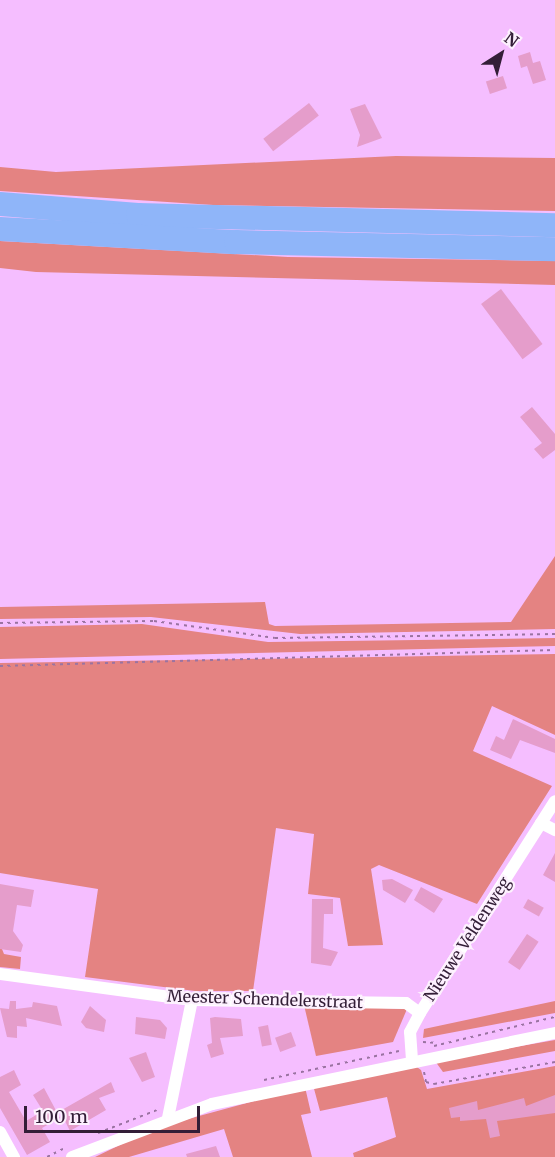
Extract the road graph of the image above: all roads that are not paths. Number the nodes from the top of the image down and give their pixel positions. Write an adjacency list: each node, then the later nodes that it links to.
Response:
1 (0, 204): 2 (highway)
2 (555, 225)
3 (0, 229): 4 (highway)
4 (555, 249)
5 (555, 801): 6 (street, Nieuwe Veldenweg)
6 (541, 823): 7 (street); 10 (street, Nieuwe Veldenweg)
7 (555, 830)
8 (0, 974): 9 (street, Meester Schendelerstraat)
9 (192, 999): 10 (street, Meester Schendelerstraat); 13 (street)
10 (420, 1013): 12 (street, Nieuwe Veldenweg)
11 (555, 1033): 12 (street)
12 (416, 1059): 13 (street)
13 (168, 1118): 15 (street)
14 (0, 1132): 16 (street)
15 (88, 1153): 17 (street)
16 (14, 1157)
17 (72, 1157)

